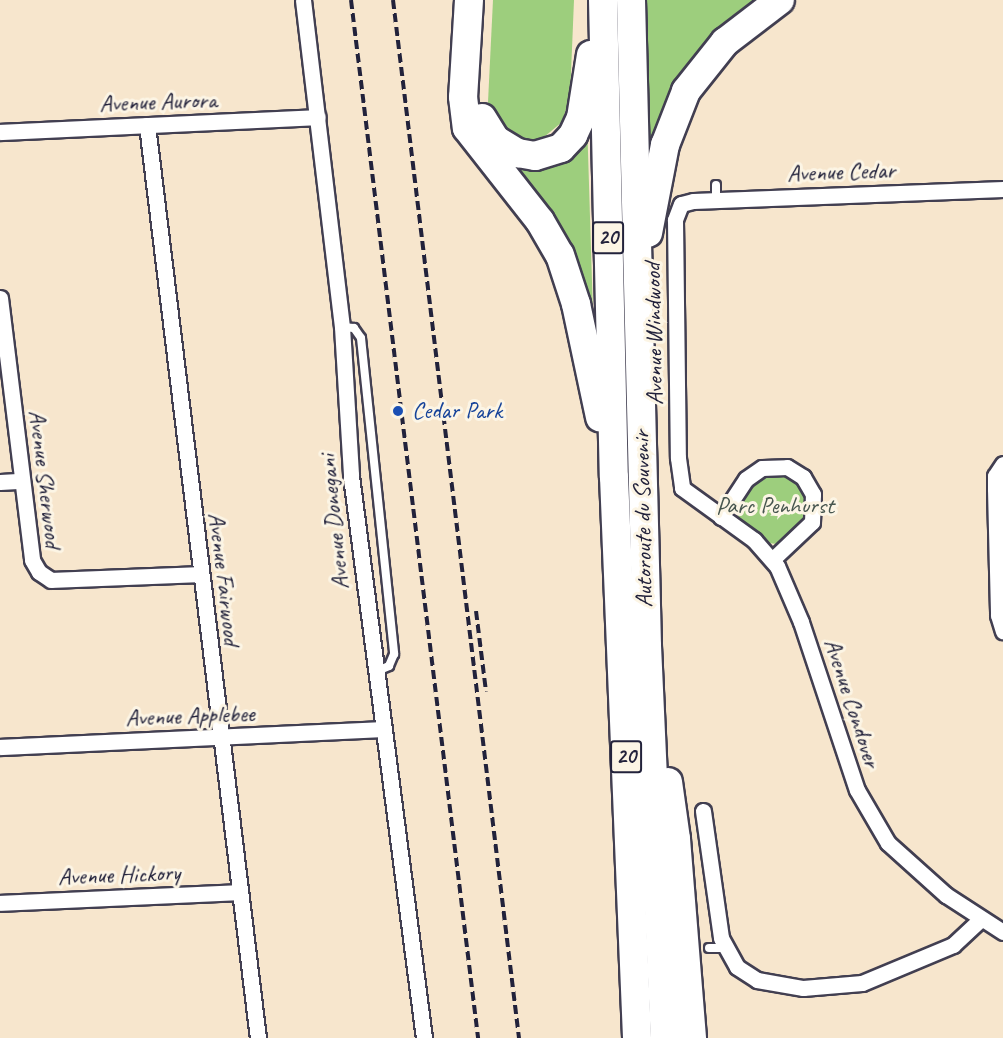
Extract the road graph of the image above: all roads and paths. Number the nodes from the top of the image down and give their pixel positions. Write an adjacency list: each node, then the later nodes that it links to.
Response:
1 (303, 0): 7 (street, Avenue Donegani)
2 (469, 0): 16 (highway)
3 (483, 0): 4 (highway)
4 (602, 0): 16 (highway, Autoroute du Souvenir / 20)
5 (631, 0): 12 (highway, Autoroute du Souvenir / 20)
6 (780, 0): 12 (highway)
7 (318, 117): 8 (street, Avenue Aurora); 14 (street, Avenue Donegani)
8 (147, 125): 9 (street, Avenue Aurora); 22 (street, Avenue Fairwood)
9 (0, 132)
10 (1003, 189): 11 (street, Avenue Cedar)
11 (681, 204): 19 (street, Avenue Windwood)
12 (638, 295): 24 (highway, Autoroute du Souvenir / 20)
13 (0, 298): 17 (street, Avenue Sherwood)
14 (342, 327): 25 (street, Avenue Donegani); 25 (lane)
15 (1003, 464): 23 (street)
16 (614, 477): 38 (highway, Autoroute du Souvenir / 20)
17 (22, 481): 18 (street); 22 (street, Avenue Sherwood)
18 (0, 482)
19 (689, 497): 20 (street, Avenue Condover)
20 (721, 517): 21 (street, Avenue Condover); 21 (street)
21 (772, 559): 32 (street, Avenue Condover)
22 (201, 574): 27 (street, Avenue Fairwood)
23 (1003, 631)
24 (646, 646): 39 (highway, Autoroute du Souvenir / 20); 40 (highway)
25 (374, 672): 26 (street, Avenue Donegani)
26 (382, 729): 27 (street, Avenue Applebee); 37 (street, Avenue Donegani)
27 (222, 738): 28 (street, Avenue Applebee); 30 (street, Avenue Fairwood)
28 (0, 747)
29 (703, 811): 34 (street)
30 (240, 892): 31 (street, Avenue Hickory); 36 (street, Avenue Fairwood)
31 (0, 903)
32 (980, 920): 33 (street, Avenue Condover); 34 (street)
33 (1003, 932)
34 (723, 943): 35 (lane)
35 (709, 948)
36 (258, 1038)
37 (424, 1038)
38 (637, 1038)
39 (665, 1038)
40 (692, 1038)

